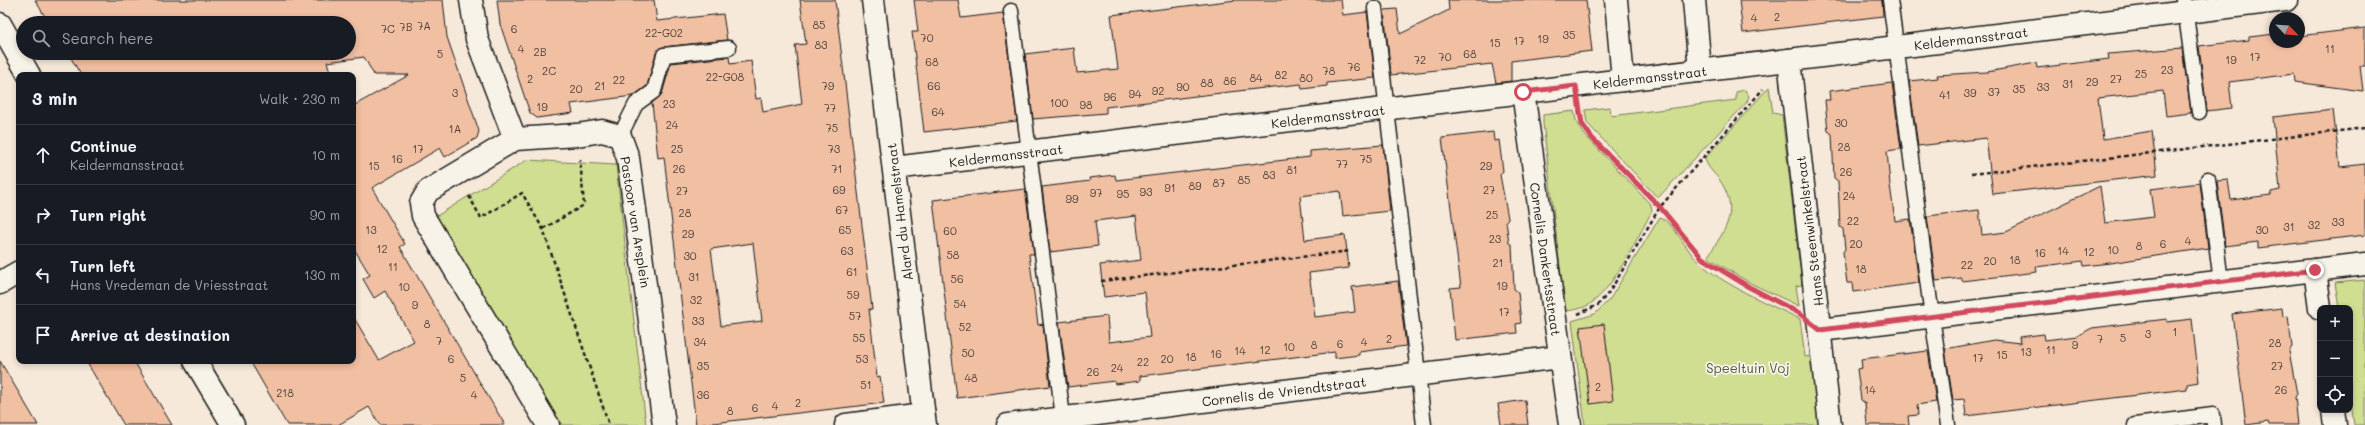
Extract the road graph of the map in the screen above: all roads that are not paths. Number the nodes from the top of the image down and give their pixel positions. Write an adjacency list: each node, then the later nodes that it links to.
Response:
1 (471, 0): 23 (street)
2 (874, 0): 25 (street, Alard du Hamelstraat)
3 (1616, 0): 18 (street)
4 (1694, 0): 16 (street)
5 (1890, 0): 11 (lane)
6 (2286, 0): 7 (street, Keldermansstraat)
7 (2184, 6): 11 (street, Keldermansstraat); 21 (lane)
8 (1375, 8): 20 (lane)
9 (1011, 11): 24 (lane)
10 (0, 24): 13 (street)
11 (1896, 47): 15 (street, Keldermansstraat); 33 (lane)
12 (728, 48): 22 (lane)
13 (16, 52)
14 (20, 60): 17 (street)
15 (1788, 60): 16 (street, Keldermansstraat); 34 (street, Hans Steenwinkelstraat)
16 (1700, 71): 18 (street, Keldermansstraat)
17 (27, 72)
18 (1623, 80): 19 (street, Keldermansstraat)
19 (1523, 92): 20 (street, Keldermansstraat); 35 (street, Cornelis Dankertsstraat)
20 (1386, 108): 24 (street, Keldermansstraat); 37 (lane)
21 (2199, 112)
22 (620, 136): 23 (street); 43 (street, Pastoor van Arsplein)
23 (515, 139): 42 (street)
24 (1028, 152): 25 (street, Keldermansstraat); 40 (lane)
25 (894, 168): 39 (street, Alard du Hamelstraat)
26 (2208, 180): 30 (lane)
27 (2365, 264): 28 (street)
28 (2315, 270): 30 (street); 32 (street)
29 (16, 274): 31 (street)
30 (2221, 282): 33 (street)
31 (0, 284)
32 (2320, 305)
33 (1932, 317): 34 (street); 49 (lane)
34 (1820, 330): 48 (street, Hans Steenwinkelstraat)
35 (1560, 357): 37 (street, Cornelis de Vriendtstraat); 47 (street, Cornelis Dankertsstraat)
36 (197, 364): 41 (street)
37 (1418, 375): 40 (street, Cornelis de Vriendtstraat); 46 (lane)
38 (2333, 413): 52 (street)
39 (924, 420): 44 (street)
40 (1064, 422): 45 (street, Cornelis de Vriendtstraat)
41 (233, 425)
42 (548, 425)
43 (664, 425)
44 (846, 425)
45 (1008, 425)
46 (1424, 425)
47 (1570, 425)
48 (1830, 425)
49 (1948, 425)
50 (2135, 425): 51 (lane)
51 (2214, 425)
52 (2335, 425)

